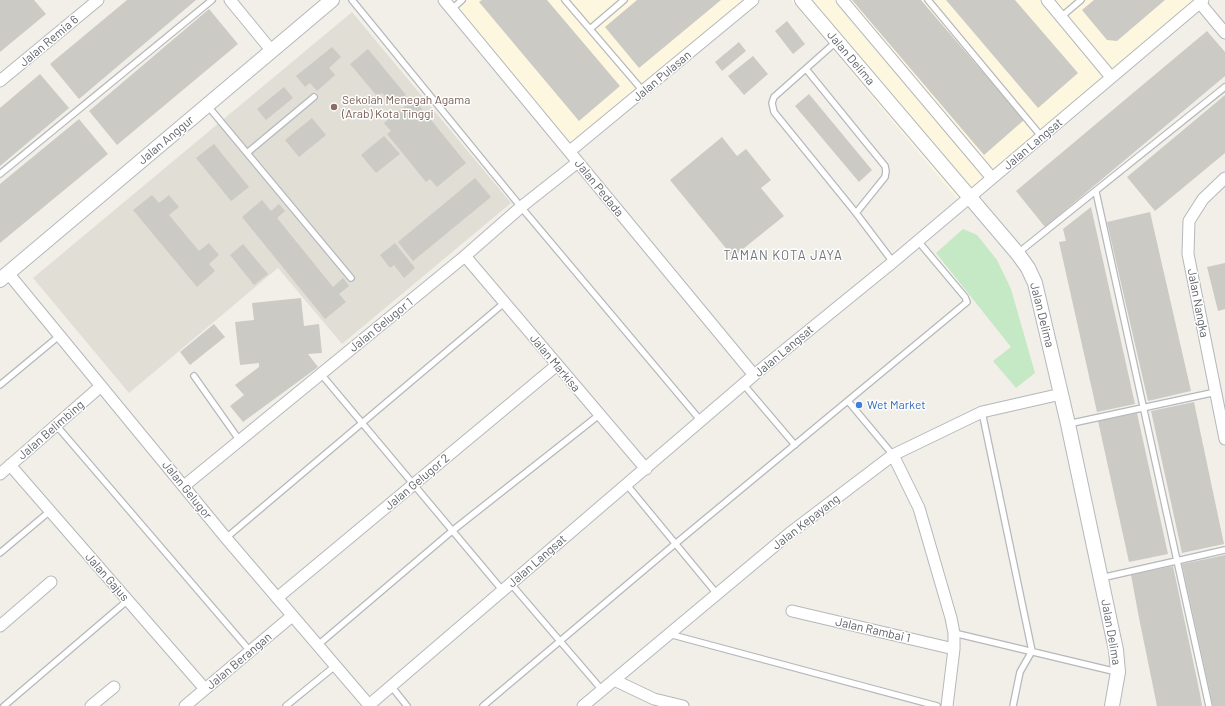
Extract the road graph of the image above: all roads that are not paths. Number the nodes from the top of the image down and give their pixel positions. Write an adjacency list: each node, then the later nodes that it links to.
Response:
1 (98, 0): 25 (street, Jalan Remia 6)
2 (212, 0): 34 (lane)
3 (230, 0): 22 (street)
4 (332, 0): 22 (street, Jalan Anggur)
5 (352, 0): 39 (lane)
6 (444, 0): 17 (street, Jalan Pedada)
7 (462, 0): 17 (lane)
8 (565, 0): 19 (lane)
9 (624, 0): 19 (lane)
10 (753, 0): 27 (street, Jalan Pulasan)
11 (802, 0): 21 (street, Jalan Delima)
12 (842, 0): 35 (street)
13 (928, 0): 30 (lane)
14 (1047, 0): 18 (street)
15 (1081, 0): 18 (lane)
16 (1201, 1): 20 (street); 24 (street, Jalan Langsat)
17 (452, 9): 31 (street, Jalan Pedada)
18 (1061, 17): 24 (street)
19 (590, 29): 27 (lane)
20 (1225, 33)
21 (837, 41): 23 (lane); 38 (street, Jalan Delima)
22 (271, 50): 29 (street, Jalan Anggur)
23 (806, 69): 40 (lane); 40 (lane)
24 (1111, 77): 30 (street, Jalan Langsat)
25 (0, 81)
26 (1225, 87): 37 (lane)
27 (643, 91): 31 (street, Jalan Pulasan)
28 (314, 97): 32 (lane)
29 (207, 105): 32 (lane); 45 (street, Jalan Anggur)
30 (1041, 136): 35 (street, Jalan Langsat)
31 (570, 151): 33 (street, Jalan Pedada)
32 (247, 153): 46 (lane)
33 (578, 162): 39 (street, Jalan Gelugor 1); 51 (street, Jalan Pedada)
34 (0, 174)
35 (992, 178): 38 (street, Jalan Langsat)
36 (1225, 178): 56 (street, Jalan Nangka)
37 (1096, 192): 42 (lane); 59 (lane)
38 (969, 197): 41 (street, Jalan Langsat); 42 (street, Jalan Delima)
39 (521, 207): 43 (street, Jalan Gelugor 1); 62 (lane)
40 (856, 213): 44 (lane)
41 (918, 240): 44 (street, Jalan Langsat); 58 (lane)
42 (1018, 254): 57 (street, Jalan Delima)
43 (465, 256): 47 (street, Jalan Markisa); 50 (street, Jalan Gelugor 1)
44 (893, 262): 51 (street, Jalan Langsat)
45 (4, 276): 48 (street, Jalan Gelugor)
46 (351, 278)
47 (504, 303): 49 (street, Jalan Markisa); 63 (lane)
48 (59, 336): 53 (lane); 55 (street, Jalan Gelugor)
49 (557, 365): 61 (street, Jalan Markisa); 73 (street, Jalan Gelugor 2)
50 (321, 374): 63 (lane); 67 (street, Jalan Gelugor 1)
51 (754, 375): 54 (street, Jalan Langsat)
52 (194, 376): 67 (lane)
53 (0, 385)
54 (744, 385): 62 (street, Jalan Langsat); 68 (lane)
55 (101, 386): 65 (street, Jalan Belimbing); 75 (street, Jalan Gelugor)
56 (1216, 392): 59 (lane); 66 (street, Jalan Nangka)
57 (1061, 394): 60 (street, Jalan Kepayang); 64 (street, Jalan Delima)
58 (848, 401): 68 (lane); 69 (lane)
59 (1143, 408): 64 (lane); 82 (lane)
60 (982, 412): 69 (street, Jalan Kepayang); 97 (lane)
61 (599, 415): 71 (street, Jalan Markisa); 77 (lane)
62 (701, 421): 71 (street, Jalan Langsat)
63 (362, 424): 73 (lane); 78 (lane)
64 (1068, 424): 83 (street, Jalan Delima)
65 (56, 425): 70 (street, Jalan Belimbing); 98 (lane)
66 (1225, 439)
67 (240, 441): 75 (street, Jalan Gelugor 1)
68 (795, 446): 79 (lane)
69 (893, 455): 86 (street, Jalan Kepayang); 92 (street)
70 (10, 465): 72 (street, Jalan Belimbing); 76 (street, Jalan Gajus)
71 (646, 469): 74 (street, Jalan Langsat)
72 (0, 474)
73 (414, 484): 77 (lane); 87 (street, Jalan Gelugor 2)
74 (627, 485): 79 (lane); 85 (street, Jalan Langsat)
75 (184, 486): 78 (street, Jalan Gelugor)
76 (50, 511): 81 (lane); 88 (street, Jalan Gajus)
77 (452, 530): 85 (lane); 95 (lane)
78 (226, 538): 87 (street, Jalan Gelugor)
79 (675, 544): 86 (lane); 94 (lane)
80 (1225, 550): 82 (lane)
81 (0, 553)
82 (1177, 561): 83 (lane); 119 (lane)
83 (1101, 578): 100 (street, Jalan Delima)
84 (51, 582): 91 (street)
85 (507, 587): 94 (lane); 103 (street, Jalan Langsat)
86 (717, 594): 93 (street, Jalan Kepayang)
87 (277, 598): 90 (street, Jalan Gelugor)
88 (128, 600): 104 (street, Jalan Gajus); 107 (lane)
89 (792, 611): 96 (street, Jalan Rambai 1)
90 (292, 616): 95 (street, Jalan Gelugor); 98 (street, Jalan Berangan)
91 (0, 626)
92 (954, 633): 96 (street); 97 (lane)
93 (669, 634): 101 (street, Jalan Kepayang); 115 (lane)
94 (560, 641): 105 (lane); 112 (lane)
95 (318, 645): 99 (street, Jalan Gelugor)
96 (954, 649): 116 (street)
97 (1032, 651): 100 (lane); 117 (lane)
98 (250, 652): 104 (street, Jalan Berangan)
99 (335, 666): 106 (street, Jalan Gelugor); 110 (lane)
100 (1118, 672): 118 (street, Jalan Delima)
101 (614, 680): 105 (street, Jalan Kepayang); 114 (street)
102 (114, 686): 108 (street)
103 (391, 686): 106 (street, Jalan Langsat); 111 (lane)
104 (204, 689): 109 (street, Jalan Berangan)
105 (602, 690): 113 (street, Jalan Kepayang)
106 (369, 705)
107 (4, 706)
108 (91, 706)
109 (185, 706)
110 (286, 706)
111 (407, 706)
112 (483, 706)
113 (583, 706)
114 (684, 706)
115 (937, 706)
116 (947, 706)
117 (1012, 706)
118 (1112, 706)
119 (1209, 706)

